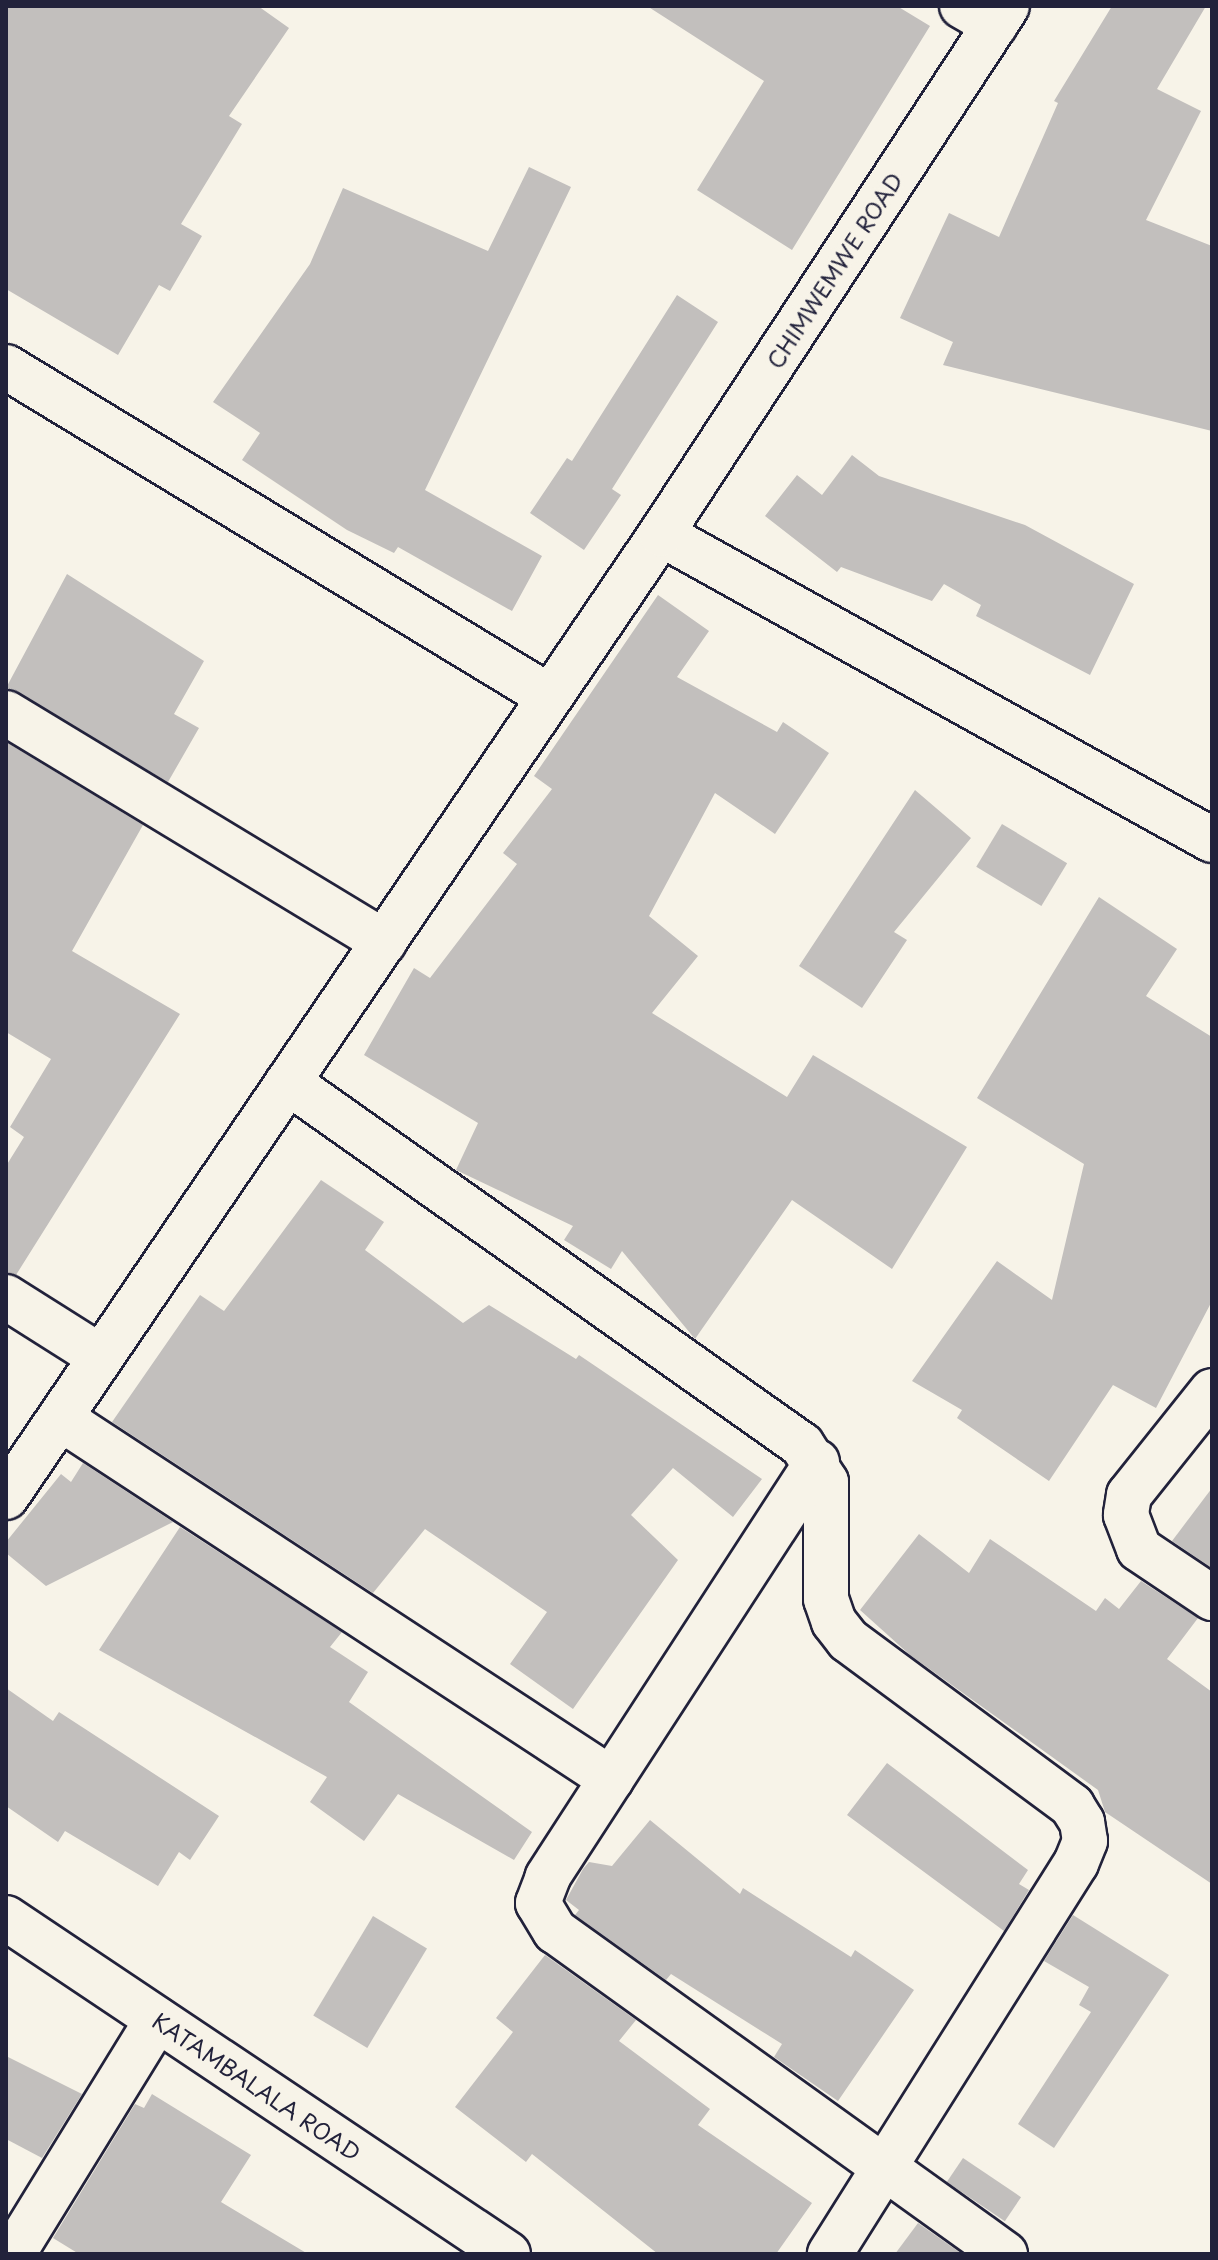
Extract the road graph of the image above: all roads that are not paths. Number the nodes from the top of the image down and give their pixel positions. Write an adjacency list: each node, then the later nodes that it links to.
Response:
1 (988, 12): 3 (street, CHIMWEMWE ROAD)
2 (6, 367): 4 (street)
3 (661, 534): 4 (street, CHIMWEMWE ROAD); 6 (street)
4 (550, 697): 7 (street, CHIMWEMWE ROAD)
5 (6, 713): 7 (street)
6 (1212, 840)
7 (384, 942): 8 (street, CHIMWEMWE ROAD)
8 (288, 1082): 10 (street, CHIMWEMWE ROAD); 13 (street)
9 (6, 1297): 10 (street)
10 (101, 1357): 12 (street, CHIMWEMWE ROAD)
11 (1212, 1391): 15 (street)
12 (60, 1418): 14 (street, CHIMWEMWE ROAD); 16 (street)
13 (817, 1462): 16 (street); 19 (street)
14 (6, 1497)
15 (1212, 1598)
16 (611, 1779): 19 (street)
17 (6, 1918): 18 (street, KATAMBALALA ROAD)
18 (157, 2020): 20 (street); 21 (street, KATAMBALALA ROAD)
19 (886, 2168): 22 (street); 23 (street)
20 (13, 2254)
21 (508, 2254)
22 (830, 2254)
23 (1005, 2254)

